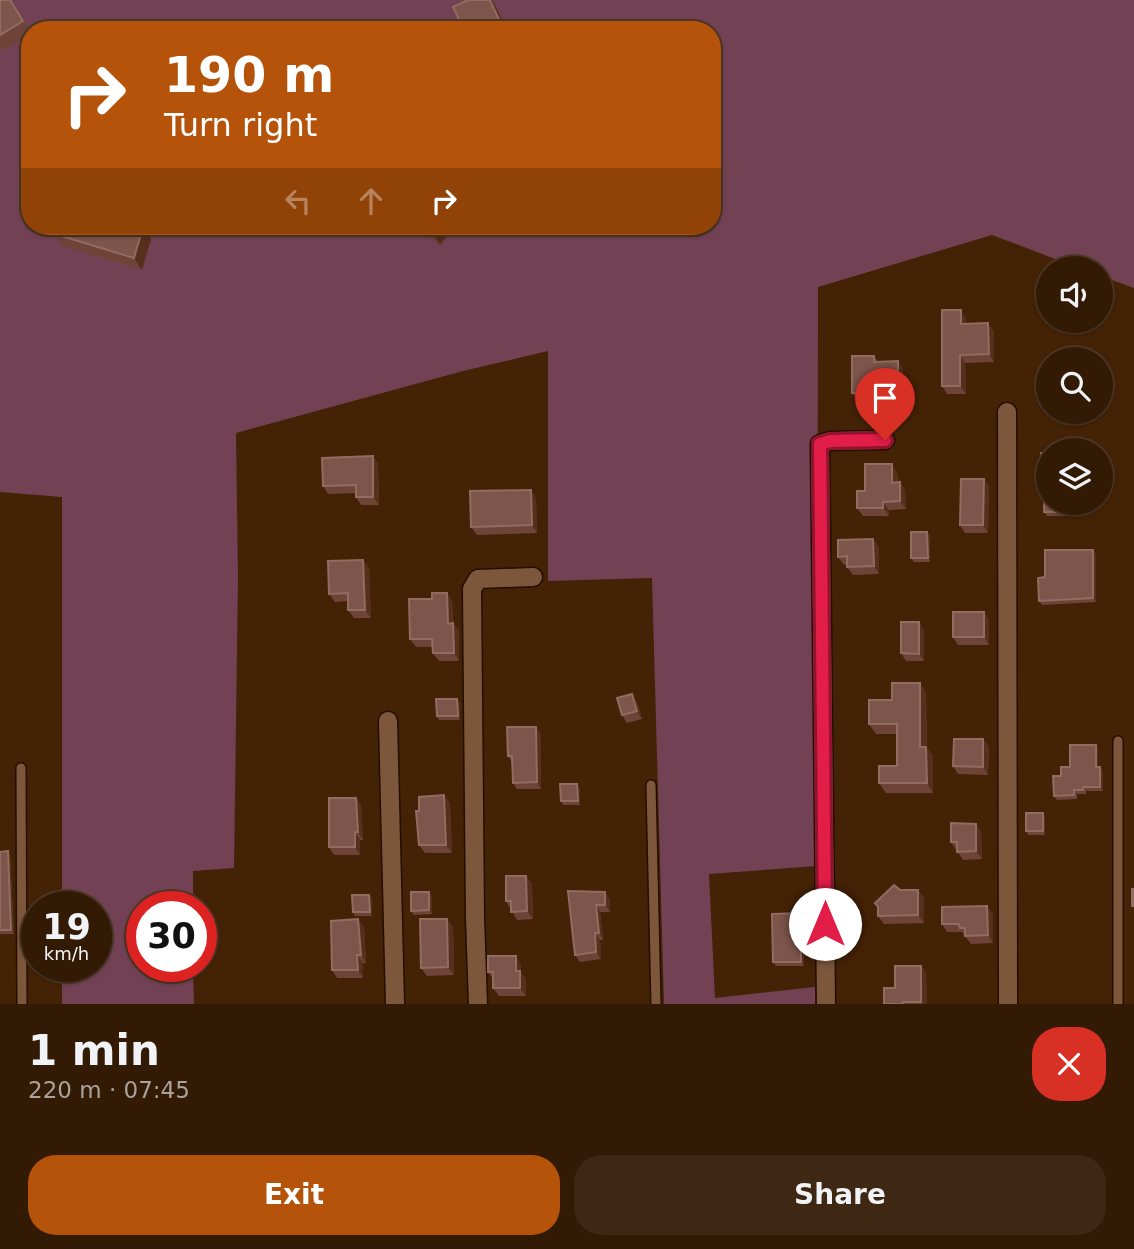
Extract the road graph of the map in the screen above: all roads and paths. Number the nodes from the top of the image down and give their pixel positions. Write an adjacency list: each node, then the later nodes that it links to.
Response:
1 (1007, 412): 13 (street)
2 (885, 440): 12 (street)
3 (533, 577): 10 (street)
4 (388, 721): 9 (street)
5 (1118, 741): 14 (lane)
6 (21, 768): 8 (lane)
7 (651, 785): 11 (lane)
8 (22, 1004)
9 (395, 1004)
10 (478, 1004)
11 (656, 1004)
12 (825, 1004)
13 (1008, 1004)
14 (1118, 1004)

